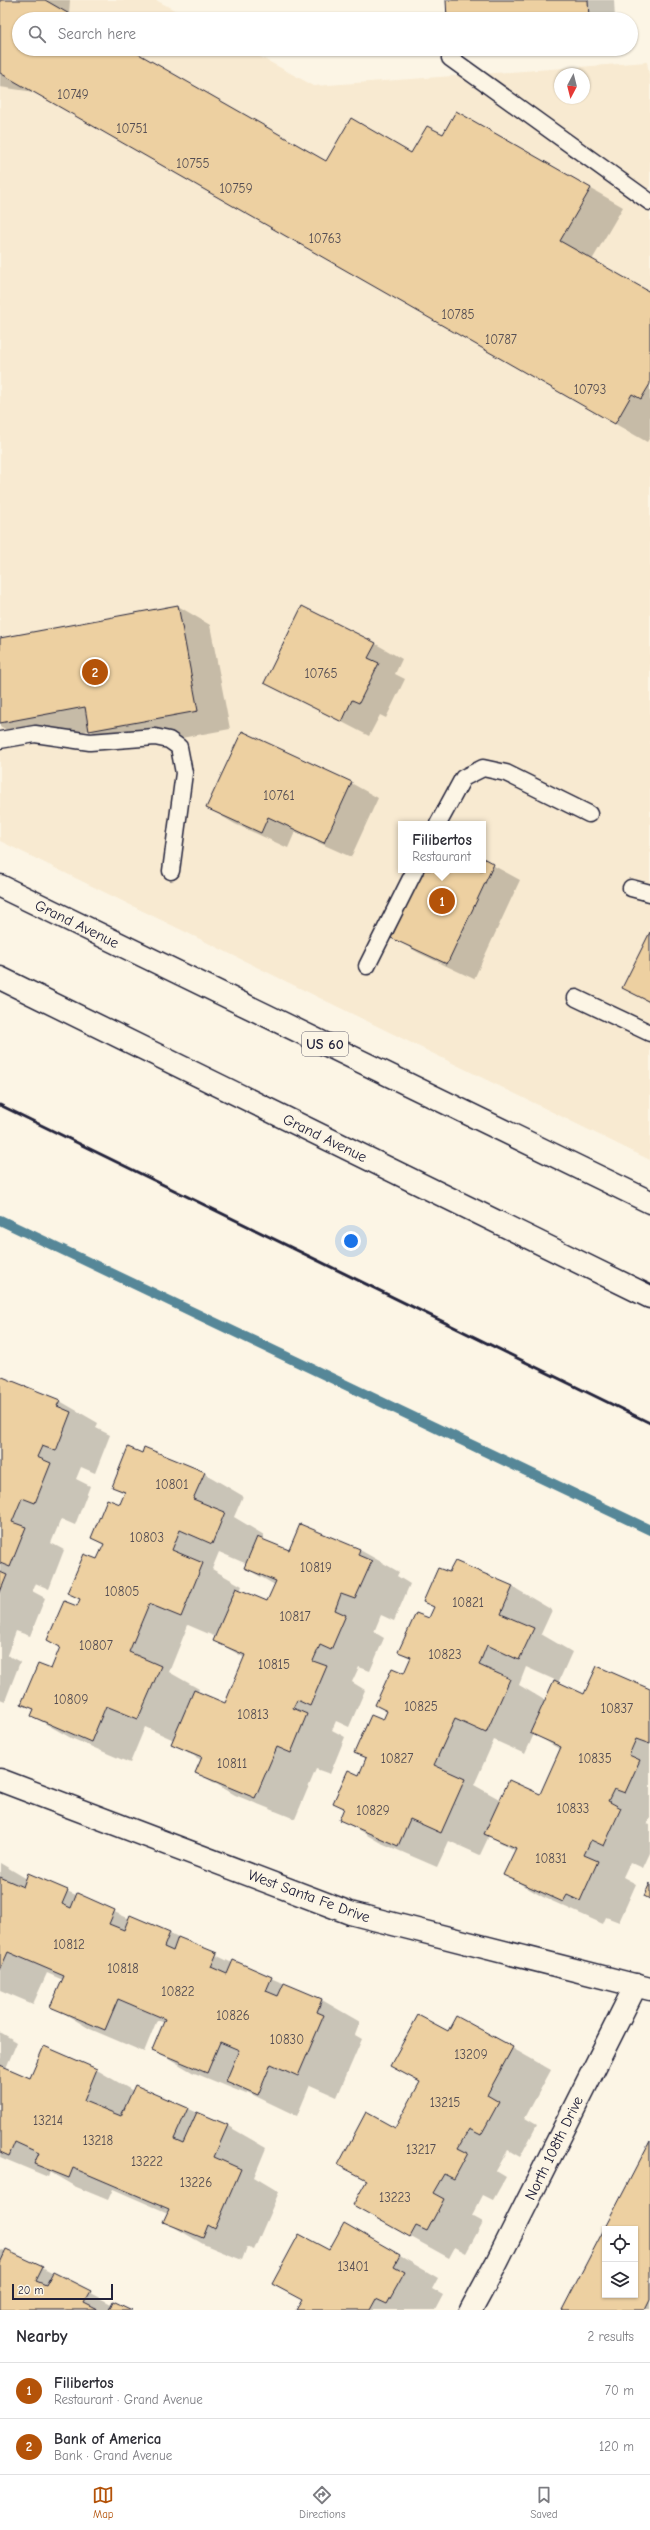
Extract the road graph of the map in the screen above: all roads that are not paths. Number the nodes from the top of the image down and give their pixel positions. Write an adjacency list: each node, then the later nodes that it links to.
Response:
1 (450, 58): 2 (lane)
2 (650, 202)
3 (0, 740): 6 (lane)
4 (589, 814): 5 (lane)
5 (440, 821)
6 (171, 871)
7 (414, 873): 11 (lane)
8 (0, 886): 15 (main road, Grand Avenue / US 60)
9 (631, 888): 10 (lane)
10 (650, 893)
11 (367, 966)
12 (0, 978): 16 (main road, Grand Avenue)
13 (576, 998): 14 (lane)
14 (650, 1033)
15 (650, 1202)
16 (650, 1297)
17 (0, 1780): 18 (main road, West Santa Fe Drive)
18 (643, 1987): 19 (main road, North 108th Drive)
19 (471, 2310)

